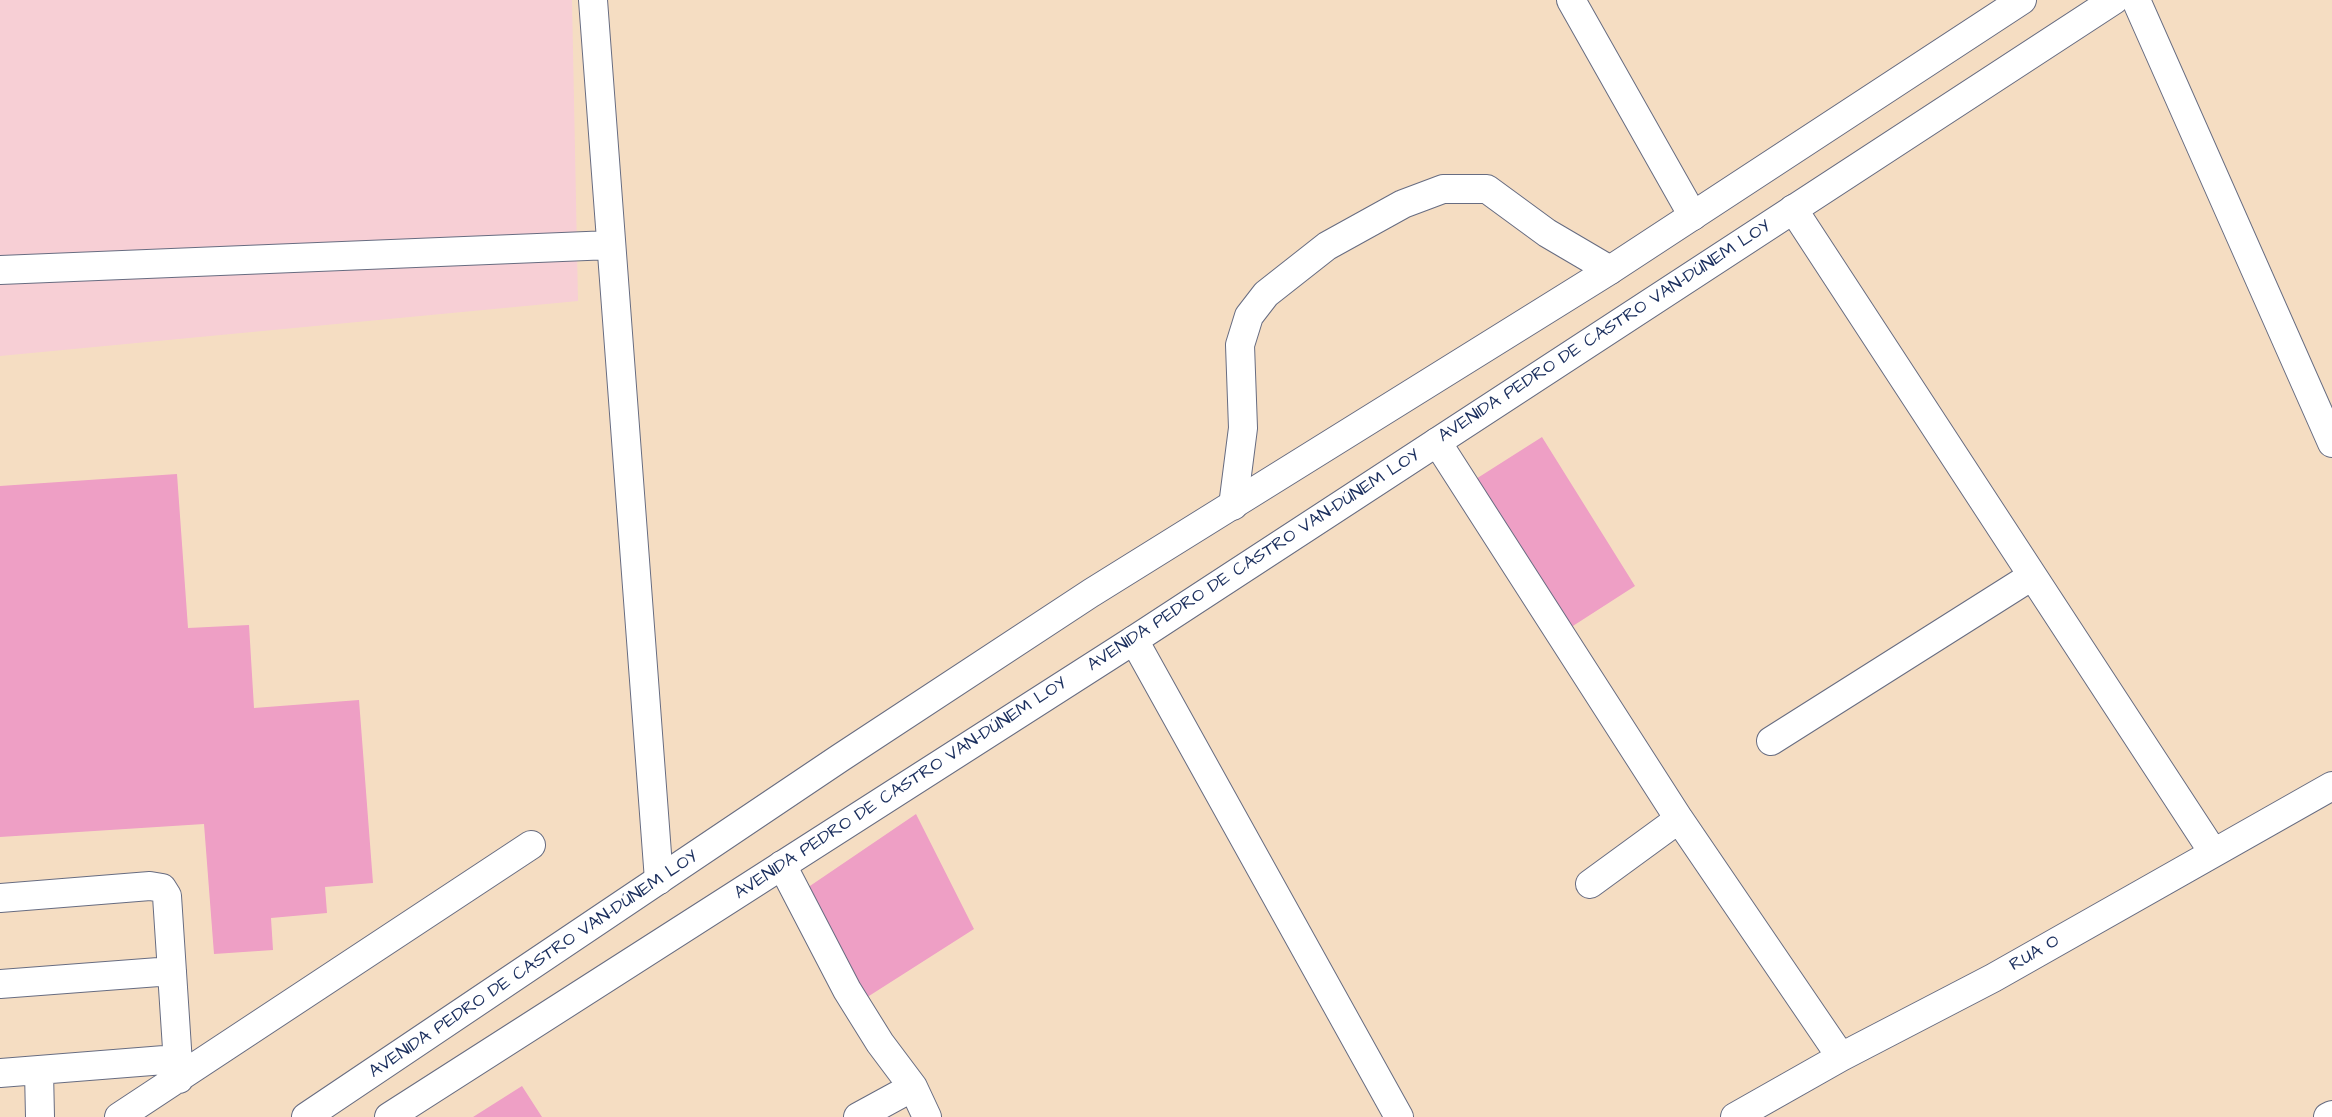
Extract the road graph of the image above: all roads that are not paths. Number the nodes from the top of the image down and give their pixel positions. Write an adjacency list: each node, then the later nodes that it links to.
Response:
1 (593, 0): 8 (main road)
2 (1571, 0): 7 (main road)
3 (2022, 0): 7 (main road, AVENIDA PEDRO DE CASTRO VAN-DÚNEM LOY)
4 (2114, 0): 6 (main road, AVENIDA PEDRO DE CASTRO VAN-DÚNEM LOY)
5 (2136, 0): 12 (main road)
6 (1793, 209): 11 (main road, AVENIDA PEDRO DE CASTRO VAN-DÚNEM LOY); 14 (main road)
7 (1693, 216): 10 (main road, AVENIDA PEDRO DE CASTRO VAN-DÚNEM LOY)
8 (611, 245): 9 (main road); 22 (main road)
9 (0, 270)
10 (1610, 270): 13 (main road, AVENIDA PEDRO DE CASTRO VAN-DÚNEM LOY); 13 (main road)
11 (1437, 442): 15 (main road, AVENIDA PEDRO DE CASTRO VAN-DÚNEM LOY); 18 (main road)
12 (2332, 443)
13 (1233, 506): 22 (main road, AVENIDA PEDRO DE CASTRO VAN-DÚNEM LOY)
14 (2032, 576): 16 (main road); 20 (main road)
15 (1134, 640): 21 (main road, AVENIDA PEDRO DE CASTRO VAN-DÚNEM LOY); 39 (main road)
16 (1771, 741)
17 (2332, 786): 20 (main road, RUA O)
18 (1679, 819): 23 (main road); 27 (main road)
19 (531, 845): 28 (main road)
20 (2213, 852): 27 (main road, RUA O)
21 (782, 865): 31 (main road); 36 (main road, AVENIDA PEDRO DE CASTRO VAN-DÚNEM LOY)
22 (659, 880): 35 (main road, AVENIDA PEDRO DE CASTRO VAN-DÚNEM LOY)
23 (1590, 884)
24 (0, 898): 25 (main road)
25 (172, 970): 26 (main road); 28 (main road)
26 (0, 984)
27 (1841, 1057): 40 (main road, RUA O)
28 (178, 1069): 29 (main road); 34 (main road)
29 (39, 1070): 30 (main road); 33 (main road)
30 (0, 1074)
31 (913, 1087): 37 (main road); 38 (main road)
32 (2332, 1115): 41 (main road)
33 (40, 1117)
34 (119, 1117)
35 (306, 1117)
36 (389, 1117)
37 (858, 1117)
38 (927, 1117)
39 (1399, 1117)
40 (1735, 1117)
41 (2328, 1117)

